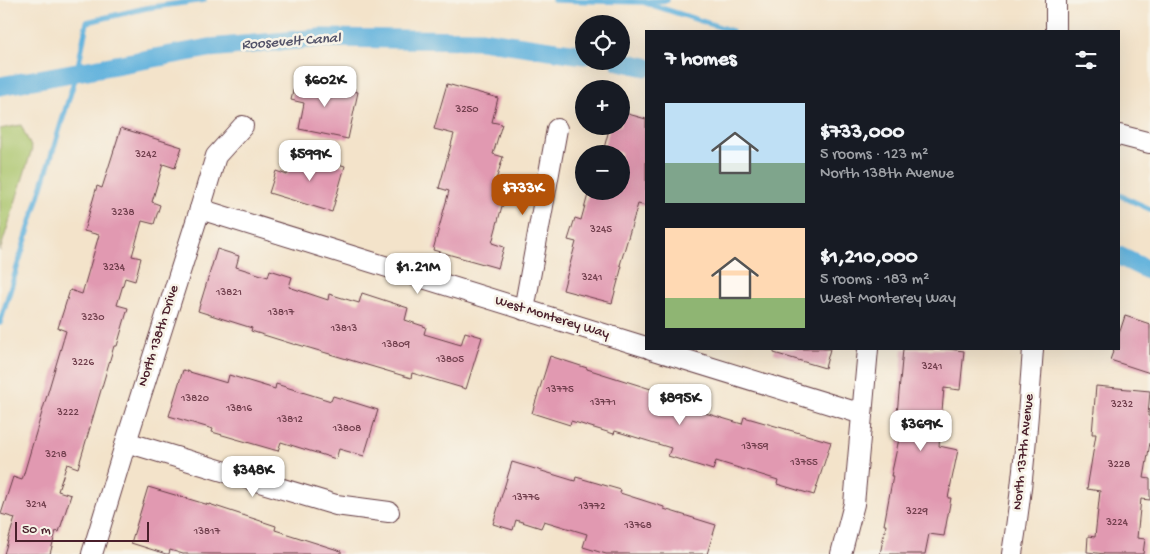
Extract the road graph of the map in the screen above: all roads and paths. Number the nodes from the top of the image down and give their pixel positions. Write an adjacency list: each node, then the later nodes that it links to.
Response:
1 (1056, 0): 2 (street)
2 (1056, 30)
3 (243, 126): 7 (street, North 138th Drive)
4 (556, 128): 8 (street)
5 (1120, 135): 6 (street)
6 (1150, 143)
7 (200, 209): 8 (street, West Monterey Way); 14 (street, North 138th Drive)
8 (524, 310): 9 (street, West Monterey Way)
9 (645, 347)
10 (654, 350): 13 (street)
11 (868, 350): 13 (street)
12 (1034, 350): 18 (street, North 137th Avenue)
13 (862, 414): 17 (street)
14 (126, 442): 15 (street); 16 (street, North 138th Drive)
15 (389, 512)
16 (92, 554)
17 (841, 554)
18 (1012, 554)

